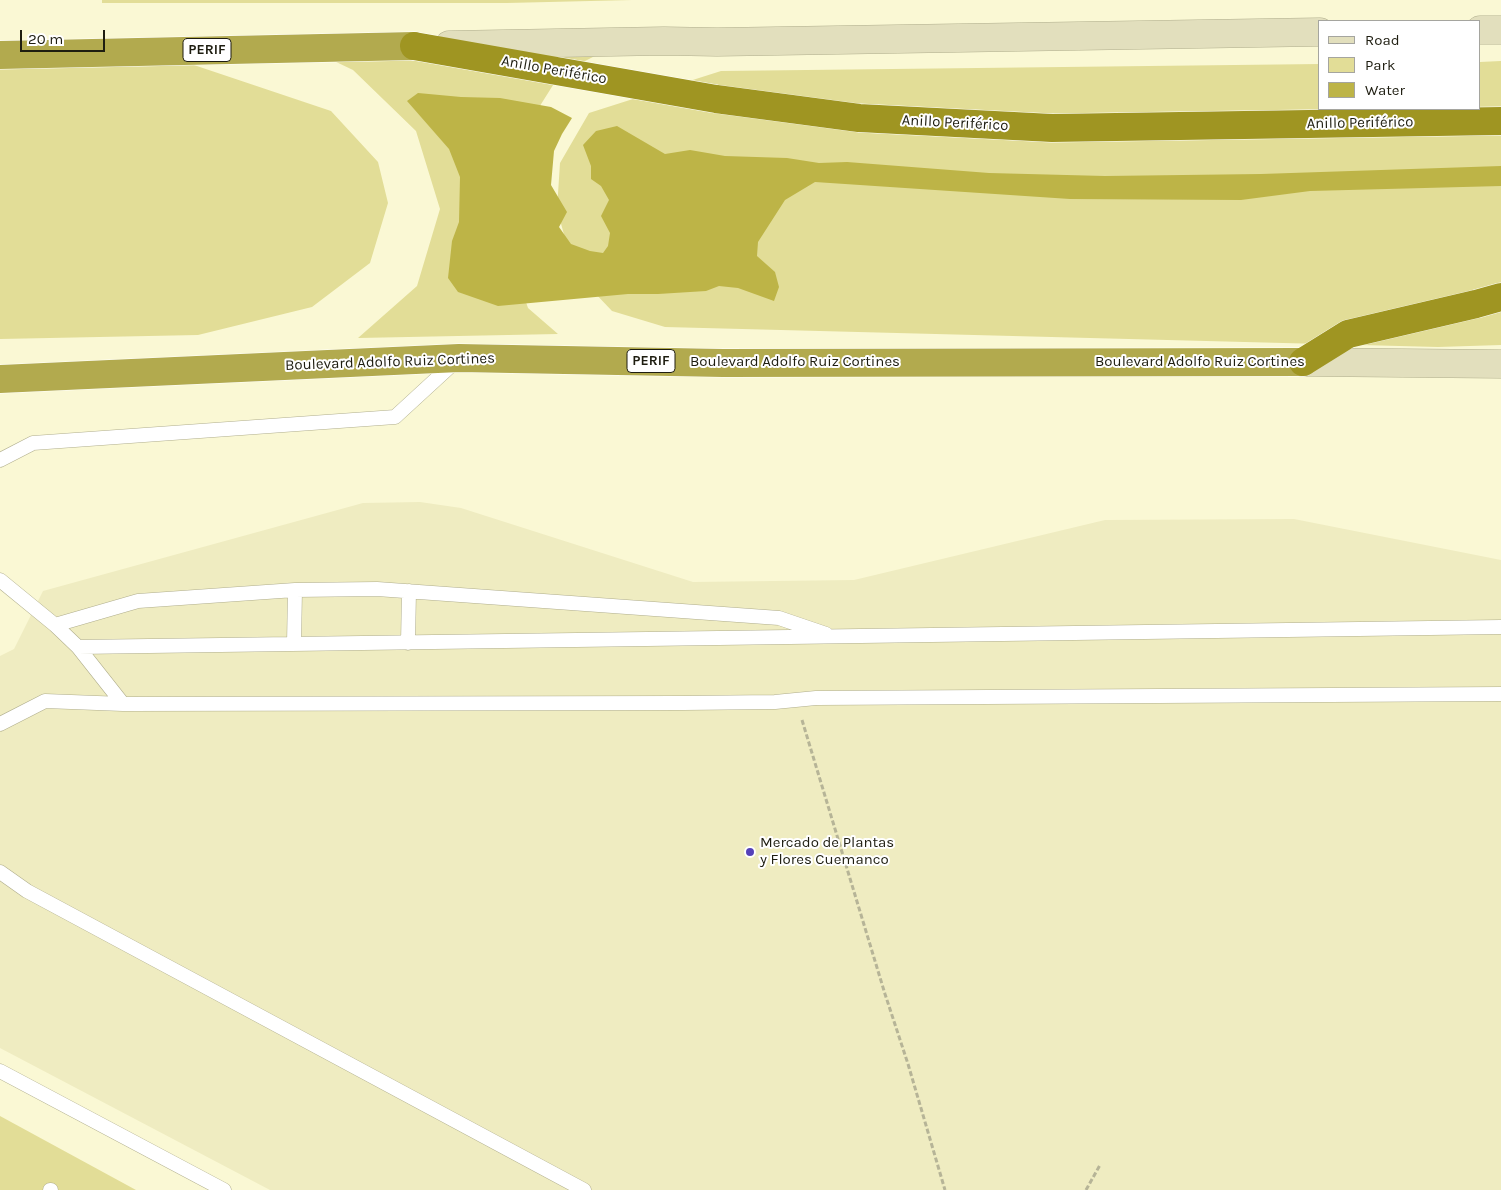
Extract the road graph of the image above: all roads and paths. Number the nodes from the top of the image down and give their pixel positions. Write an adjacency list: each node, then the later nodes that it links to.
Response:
1 (1481, 30): 2 (main road)
2 (1501, 30)
3 (1318, 32): 4 (main road, PERIF)
4 (414, 46): 5 (highway, PERIF); 6 (highway, Anillo Periférico)
5 (0, 55)
6 (1501, 121)
7 (1501, 297): 9 (highway)
8 (459, 358): 9 (highway, Boulevard Adolfo Ruiz Cortines / PERIF); 12 (highway, Boulevard Adolfo Ruiz Cortines / PERIF); 13 (lane)
9 (1303, 362): 10 (main road, Boulevard Adolfo Ruiz Cortines / PERIF)
10 (1488, 364): 11 (lane)
11 (1501, 373)
12 (0, 379)
13 (0, 460)
14 (0, 580): 17 (lane)
15 (295, 590): 16 (lane); 17 (lane); 21 (lane)
16 (409, 591): 19 (lane); 20 (lane)
17 (55, 626): 22 (lane)
18 (1501, 627): 19 (lane)
19 (834, 637): 20 (lane)
20 (408, 643): 21 (lane)
21 (294, 644): 22 (lane)
22 (78, 647): 25 (lane)
23 (1501, 694): 24 (lane)
24 (796, 700): 25 (lane); 32 (path)
25 (123, 704): 26 (lane)
26 (0, 724)
27 (0, 872): 31 (lane)
28 (0, 1071): 30 (lane)
29 (1100, 1166): 33 (path)
30 (224, 1190)
31 (584, 1190)
32 (945, 1190)
33 (1086, 1190)

